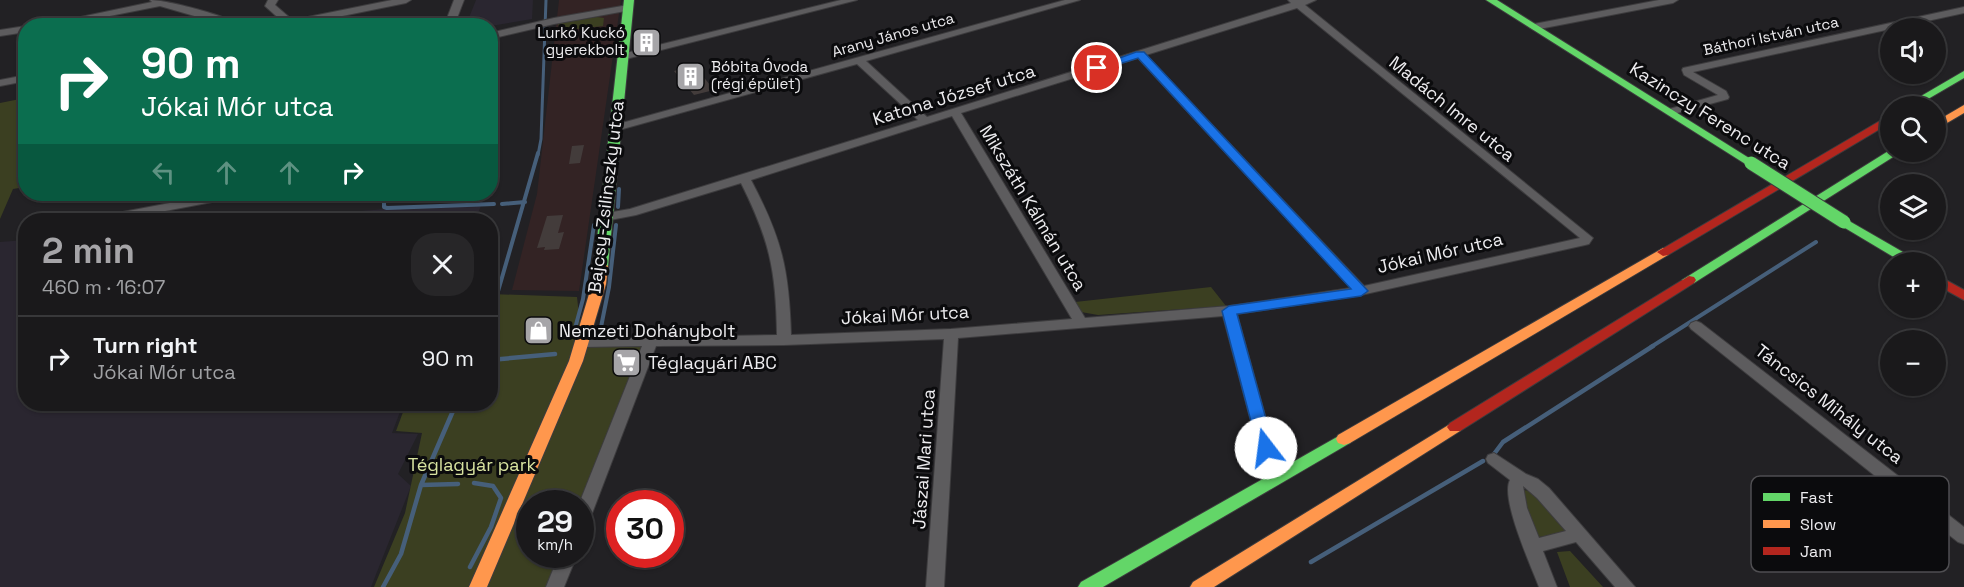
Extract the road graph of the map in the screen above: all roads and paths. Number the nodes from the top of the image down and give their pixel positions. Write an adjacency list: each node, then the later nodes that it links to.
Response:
1 (273, 0): 15 (street)
2 (406, 0): 16 (street)
3 (459, 0): 17 (street)
4 (852, 0): 23 (street)
5 (1075, 0): 24 (street, Arany János utca)
6 (1311, 0): 10 (street, Katona József utca)
7 (1491, 0): 18 (main road, Kazinczy Ferenc utca)
8 (1673, 0): 18 (street)
9 (158, 2): 13 (street); 14 (street)
10 (1295, 2): 22 (street, Katona József utca); 41 (street, Madách Imre utca)
11 (629, 3): 21 (street); 23 (main road, Bajcsy-Zsilinszky utca)
12 (1964, 10): 30 (street, Báthori István utca)
13 (81, 18)
14 (219, 18)
15 (284, 18)
16 (318, 18)
17 (452, 18)
18 (1534, 27): 30 (main road, Kazinczy Ferenc utca)
19 (18, 30): 20 (street)
20 (2, 31)
21 (498, 34)
22 (1140, 54): 31 (street, Katona József utca); 44 (street)
23 (622, 57): 35 (main road, Bajcsy-Zsilinszky utca)
24 (859, 60): 33 (street); 35 (street, Arany János utca)
25 (1964, 74): 28 (main road)
26 (18, 80): 27 (street)
27 (0, 83)
28 (1927, 96)
29 (1964, 108): 32 (main road)
30 (1670, 112): 42 (main road, Kazinczy Ferenc utca, bridge)
31 (955, 113): 33 (street, Katona József utca); 47 (street, Mikszáth Kálmán utca)
32 (1946, 120)
33 (925, 121): 37 (street, Katona József utca)
34 (1880, 124): 66 (main road)
35 (615, 128): 40 (main road, Bajcsy-Zsilinszky utca)
36 (1880, 161): 67 (main road)
37 (744, 178): 40 (street, Katona József utca); 50 (street)
38 (198, 201): 39 (street)
39 (137, 213)
40 (605, 217): 52 (main road, Bajcsy-Zsilinszky utca)
41 (1587, 238): 44 (street, Jókai Mór utca)
42 (1894, 252)
43 (1946, 285): 45 (main road)
44 (1361, 291): 46 (street, Jókai Mór utca)
45 (1964, 297)
46 (1229, 311): 47 (street, Jókai Mór utca); 53 (street)
47 (1080, 322): 49 (street, Jókai Mór utca)
48 (1696, 326): 55 (street, Táncsics Mihály utca)
49 (951, 334): 50 (street, Jókai Mór utca); 65 (street, Jászai Mari utca)
50 (784, 340): 51 (street, Jókai Mór utca)
51 (651, 341): 52 (street, Jókai Mór utca); 57 (street)
52 (582, 342): 63 (main road, Bajcsy-Zsilinszky utca)
53 (1266, 448)
54 (1494, 459): 56 (street)
55 (1887, 476)
56 (1520, 478): 59 (street); 61 (street)
57 (593, 490)
58 (1949, 525): 60 (street, Táncsics Mihály utca)
59 (1578, 535): 61 (street); 69 (street)
60 (1964, 537)
61 (1535, 546): 68 (street)
62 (563, 568): 64 (street)
63 (478, 587)
64 (555, 587)
65 (935, 587)
66 (1087, 587)
67 (1199, 587)
68 (1548, 587)
69 (1626, 587)

